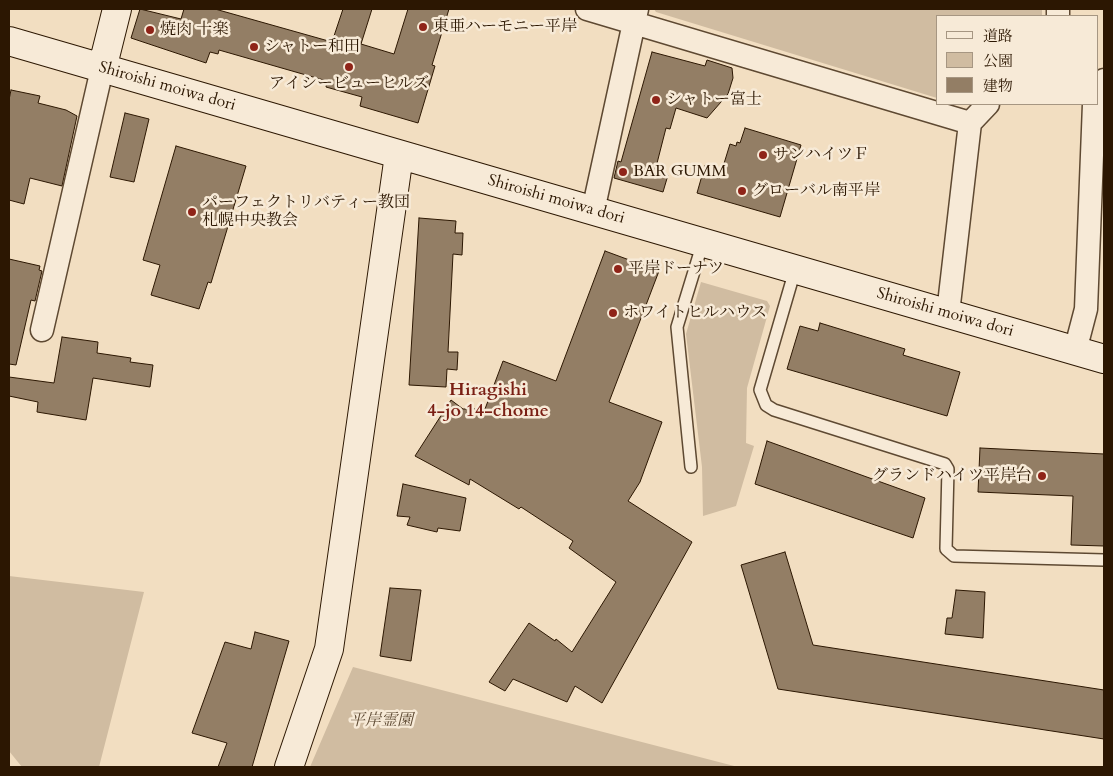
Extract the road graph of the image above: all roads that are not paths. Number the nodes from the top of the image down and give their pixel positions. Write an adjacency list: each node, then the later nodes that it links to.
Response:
1 (117, 9): 5 (main road)
2 (587, 9): 3 (street)
3 (636, 16): 10 (street); 12 (street)
4 (9, 41): 5 (main road, Shiroishi moiwa dori)
5 (102, 69): 11 (main road, Shiroishi moiwa dori); 16 (street)
6 (1104, 80): 7 (street)
7 (1098, 93)
8 (987, 105): 10 (street)
9 (1094, 105): 17 (street)
10 (970, 123): 15 (street)
11 (399, 155): 12 (main road, Shiroishi moiwa dori); 21 (main road)
12 (593, 211): 13 (main road, Shiroishi moiwa dori)
13 (703, 242): 14 (main road, Shiroishi moiwa dori); 19 (lane)
14 (795, 270): 15 (main road, Shiroishi moiwa dori); 20 (lane)
15 (948, 314): 17 (main road, Shiroishi moiwa dori)
16 (42, 330)
17 (1075, 351): 18 (main road, Shiroishi moiwa dori)
18 (1104, 359)
19 (691, 467)
20 (1104, 560)
21 (289, 767)

